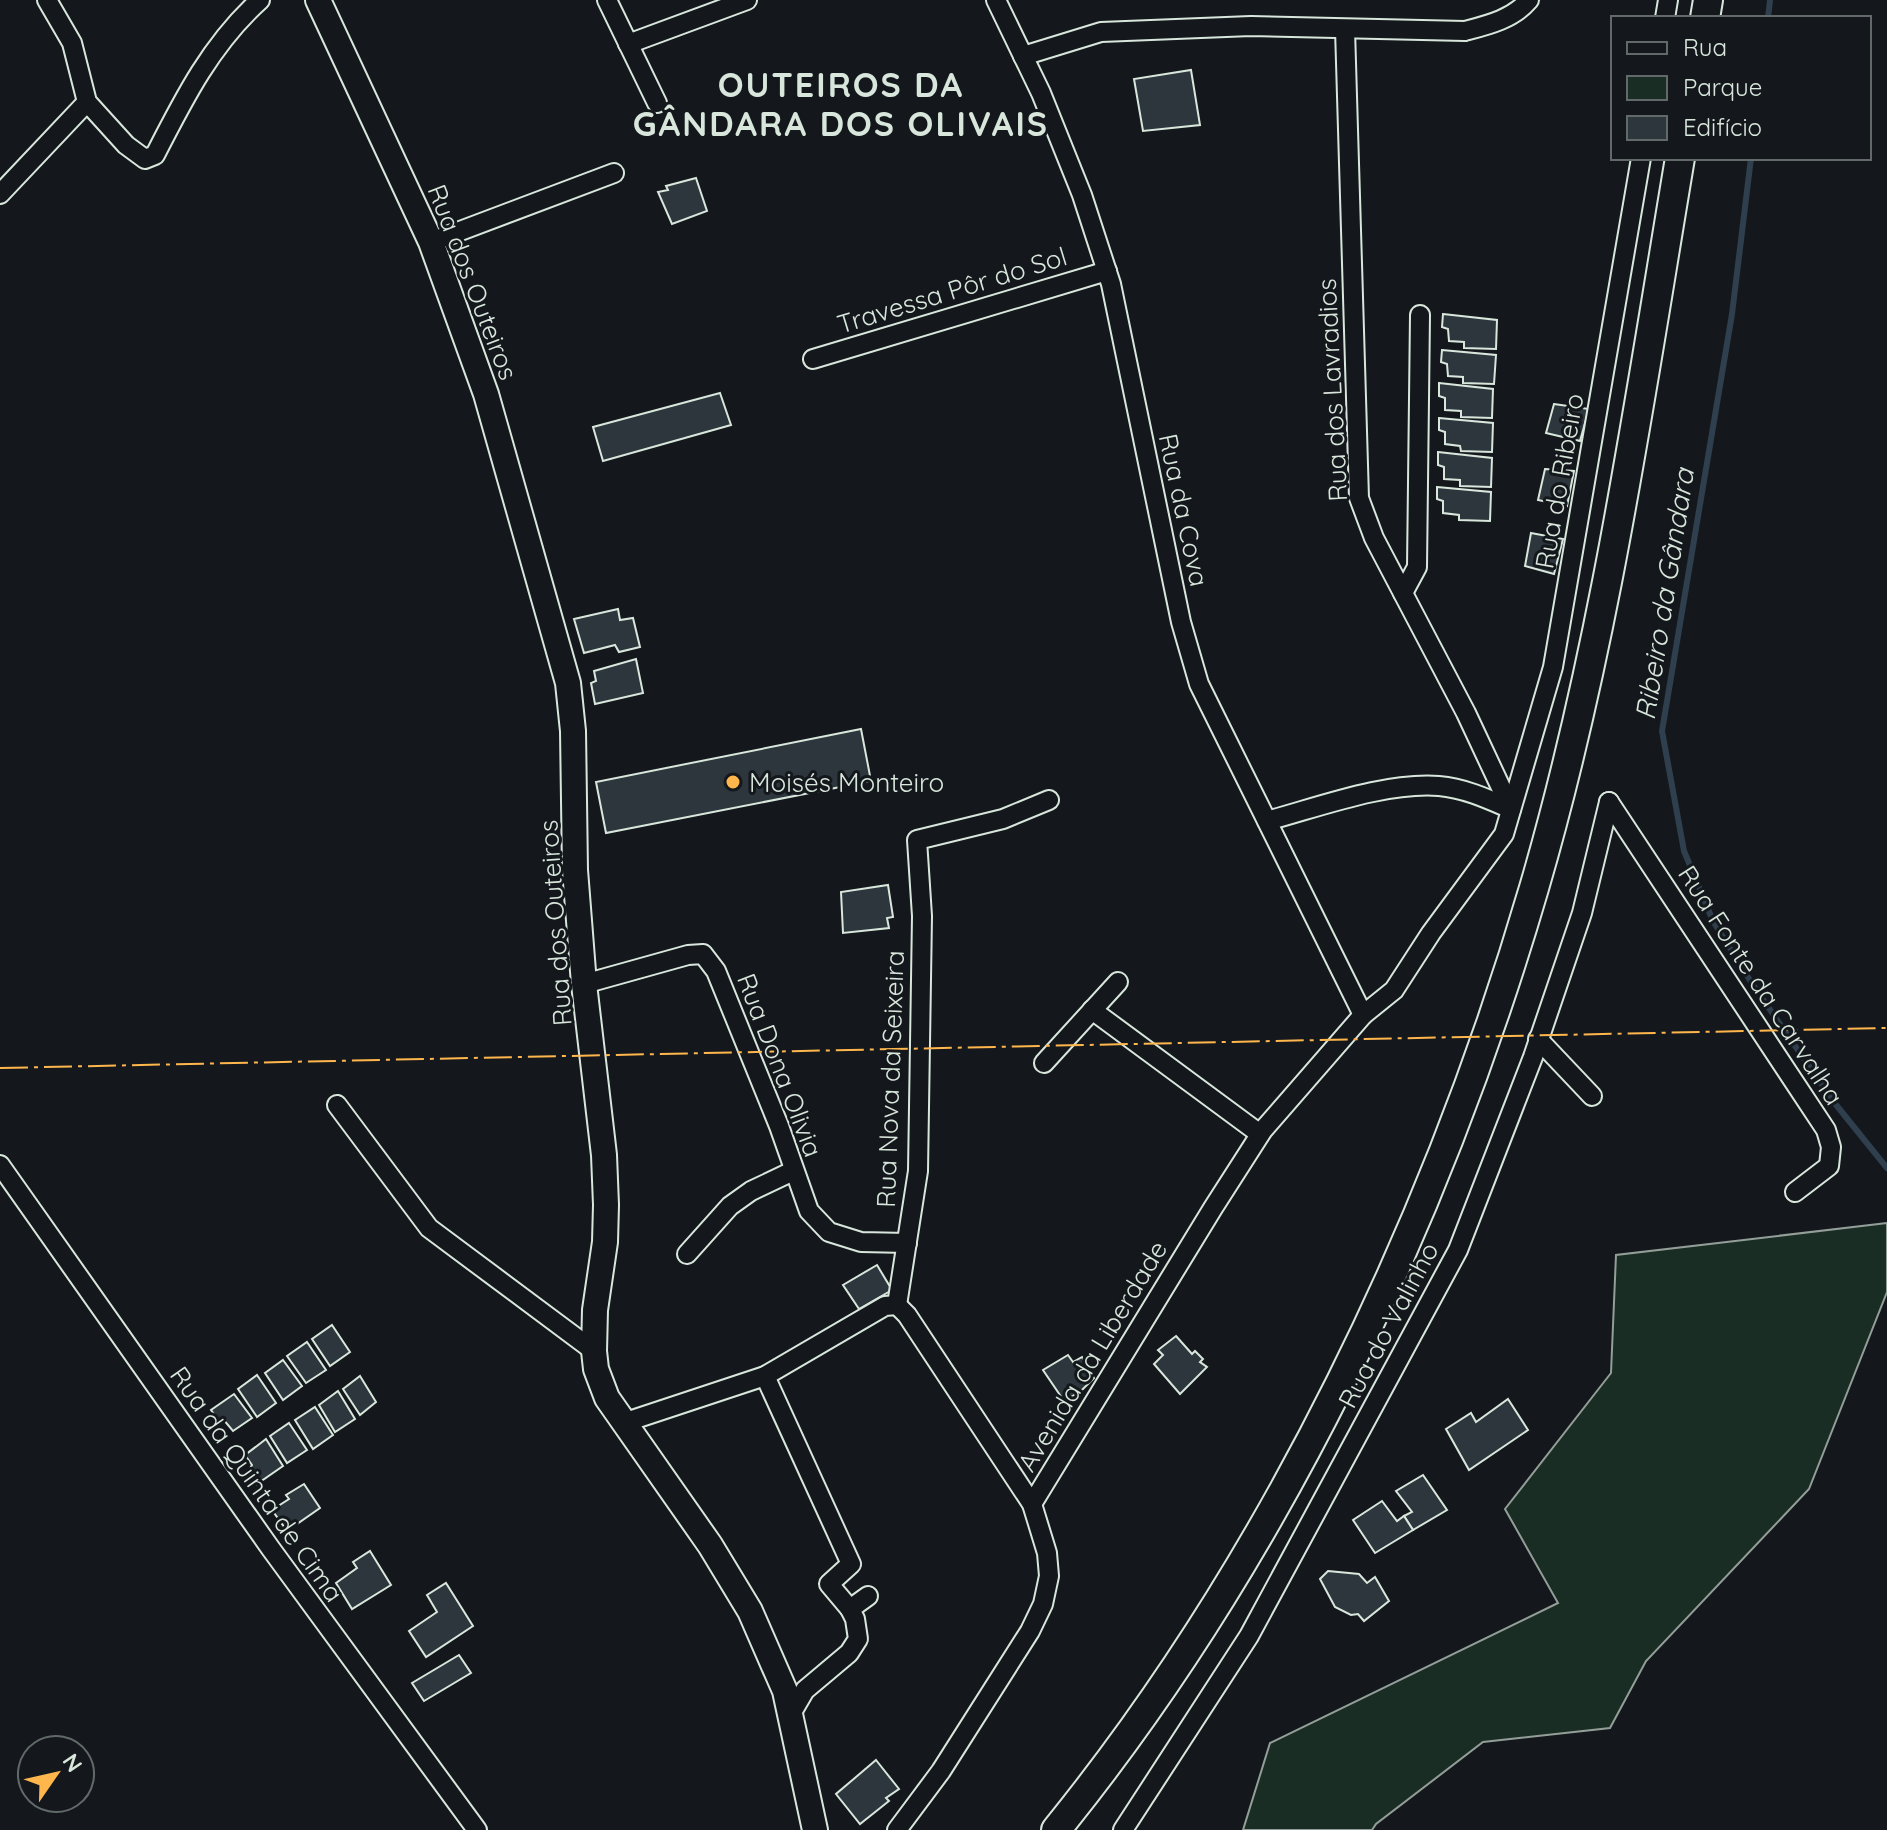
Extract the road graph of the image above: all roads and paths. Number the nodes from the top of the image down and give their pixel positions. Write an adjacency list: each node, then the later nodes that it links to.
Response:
1 (47, 0): 11 (street)
2 (260, 0): 11 (street)
3 (318, 0): 17 (street, Rua dos Outeiros)
4 (607, 0): 9 (street)
5 (747, 0): 9 (street)
6 (996, 0): 10 (street, Rua da Cova)
7 (1529, 0): 8 (street)
8 (1345, 29): 10 (street); 21 (street, Rua dos Lavradios)
9 (628, 44): 12 (street)
10 (1023, 56): 18 (street, Rua da Cova)
11 (87, 102): 16 (street)
12 (657, 103)
13 (1641, 160): 24 (street, Rua do Ribeiro)
14 (1680, 160): 51 (main road)
15 (614, 173): 17 (street)
16 (0, 194)
17 (431, 242): 27 (street, Rua dos Outeiros)
18 (1107, 271): 20 (street, Travessa Pôr do Sol); 25 (street, Rua da Cova)
19 (1420, 315): 21 (street)
20 (813, 359)
21 (1403, 593): 24 (street, Rua dos Lavradios)
22 (1049, 800): 38 (street, Rua Nova da Seixeira)
23 (1609, 802): 30 (street, Rua do Valinho); 37 (street, Rua Fonte da Carvalha)
24 (1511, 809): 25 (street); 29 (street, Rua do Ribeiro)
25 (1267, 821): 29 (street, Rua da Cova)
26 (1118, 982): 28 (street)
27 (584, 984): 36 (street, Rua Dona Olivia); 41 (street, Rua dos Outeiros)
28 (1092, 1010): 31 (street); 34 (street)
29 (1363, 1015): 34 (street, Avenida da Liberdade)
30 (1538, 1039): 32 (street); 52 (street, Rua do Valinho)
31 (1044, 1063)
32 (1592, 1096)
33 (337, 1105): 41 (street)
34 (1260, 1134): 44 (street, Avenida da Liberdade)
35 (0, 1165): 48 (street, Rua da Quinta de Cima)
36 (793, 1171): 38 (street, Rua Dona Olivia); 39 (street)
37 (1795, 1192)
38 (907, 1243): 40 (street, Rua Nova da Seixeira)
39 (687, 1254)
40 (897, 1305): 42 (street); 44 (street)
41 (594, 1351): 43 (street, Rua dos Outeiros)
42 (765, 1376): 43 (street); 46 (street)
43 (623, 1423): 47 (street, Rua dos Outeiros)
44 (1032, 1504): 50 (street, Avenida da Liberdade)
45 (868, 1596): 46 (street)
46 (850, 1609): 47 (street)
47 (791, 1714): 49 (street, Rua dos Outeiros)
48 (477, 1830)
49 (815, 1830)
50 (897, 1830)
51 (1056, 1830)
52 (1123, 1830)

